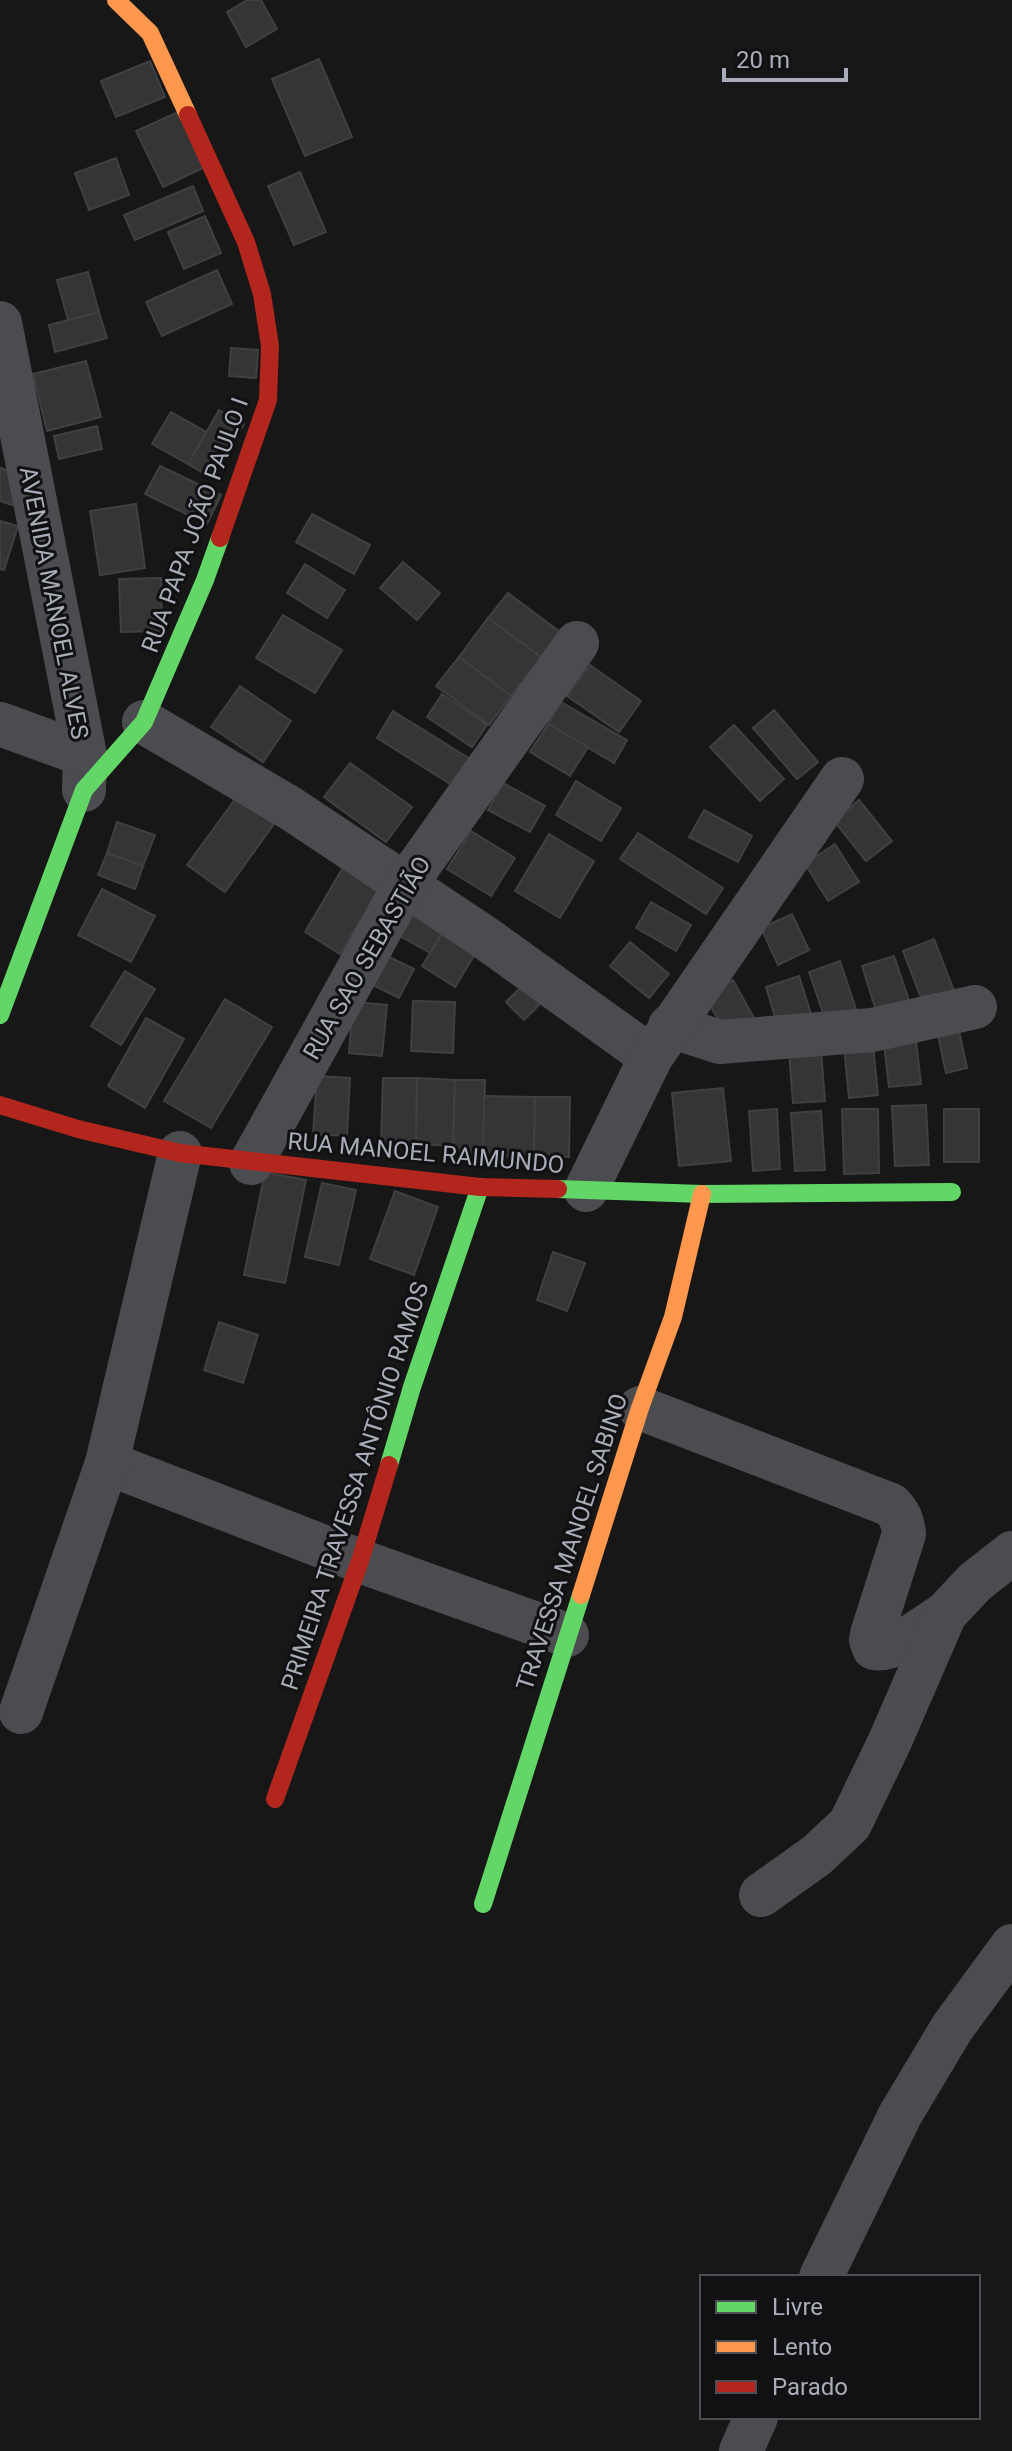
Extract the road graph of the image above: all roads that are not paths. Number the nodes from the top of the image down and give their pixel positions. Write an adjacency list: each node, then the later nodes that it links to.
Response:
1 (116, 0): 5 (street, RUA PAPA JOÃO PAULO I)
2 (0, 323): 3 (street, AVENIDA MANOEL ALVES)
3 (10, 431): 7 (street, AVENIDA MANOEL ALVES)
4 (577, 643): 9 (street, RUA SAO SEBASTIÃO)
5 (144, 722): 7 (street, RUA PAPA JOÃO PAULO I); 9 (street)
6 (0, 724): 7 (street)
7 (85, 772): 10 (street, RUA PAPA JOÃO PAULO I)
8 (842, 779): 12 (street)
9 (405, 885): 12 (street); 15 (street, RUA SAO SEBASTIÃO)
10 (2, 1003)
11 (975, 1007): 12 (street)
12 (660, 1042): 17 (street)
13 (0, 1105): 14 (street, RUA MANOEL RAIMUNDO)
14 (180, 1153): 15 (street, RUA MANOEL RAIMUNDO); 21 (street)
15 (251, 1163): 16 (street, RUA MANOEL RAIMUNDO)
16 (480, 1187): 17 (street, RUA MANOEL RAIMUNDO); 23 (street, PRIMEIRA TRAVESSA ANTÔNIO RAMOS)
17 (586, 1190): 19 (street, RUA MANOEL RAIMUNDO)
18 (952, 1192): 19 (street, RUA MANOEL RAIMUNDO)
19 (702, 1194): 20 (street, TRAVESSA MANOEL SABINO)
20 (640, 1408): 24 (street); 25 (street, TRAVESSA MANOEL SABINO)
21 (107, 1463): 23 (street); 26 (street)
22 (1012, 1553): 24 (street)
23 (360, 1561): 25 (street); 27 (street, PRIMEIRA TRAVESSA ANTÔNIO RAMOS)
24 (945, 1614): 28 (street)
25 (567, 1635): 29 (street, TRAVESSA MANOEL SABINO)
26 (21, 1712)
27 (275, 1799)
28 (761, 1895)
29 (483, 1904)
30 (1012, 1946): 31 (street)
31 (822, 2275)
32 (755, 2419): 33 (street)
33 (741, 2451)

